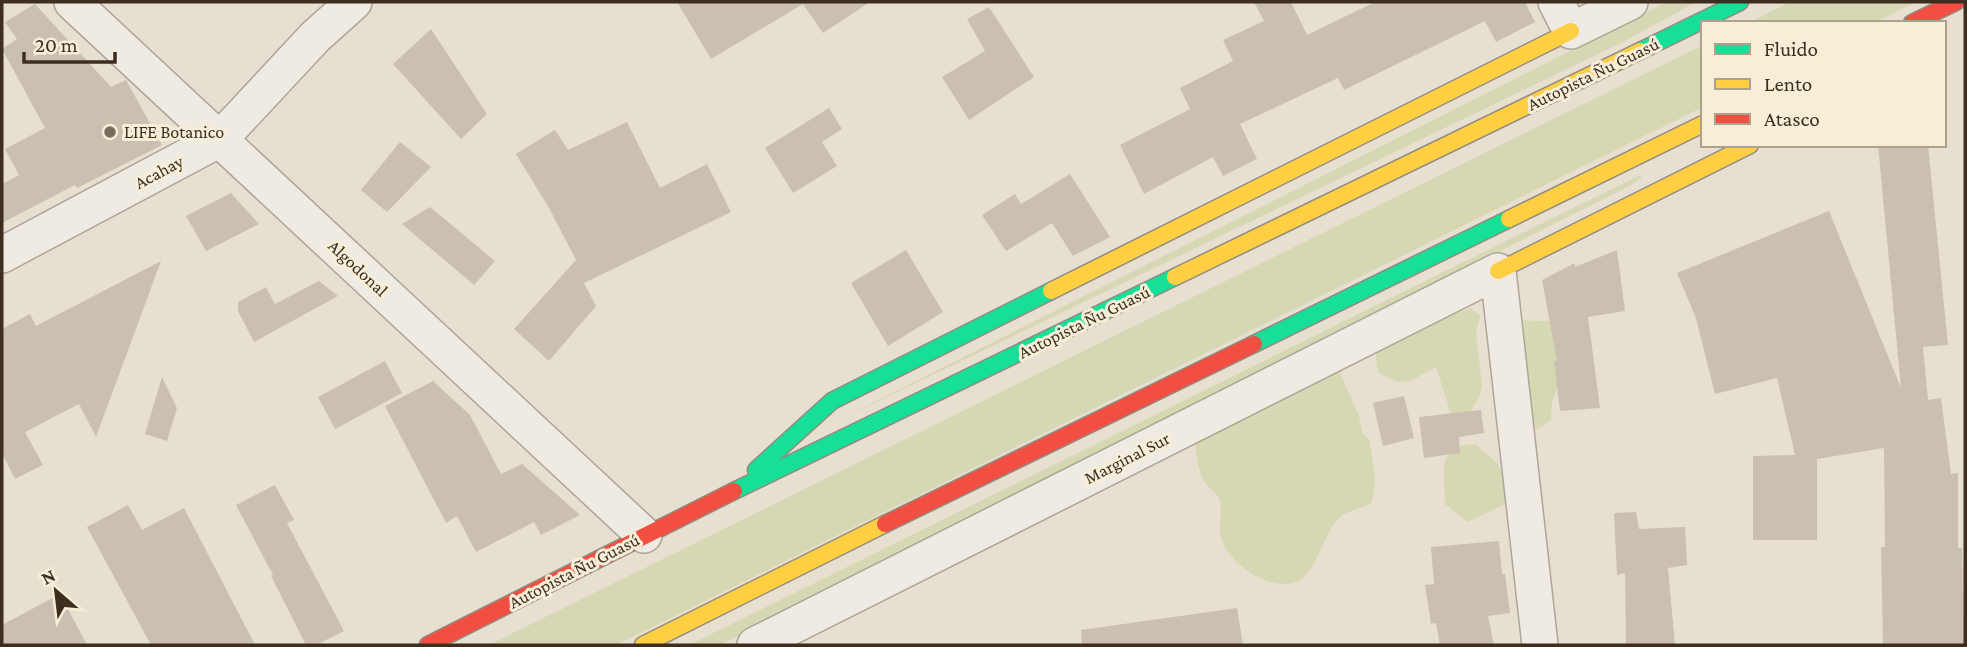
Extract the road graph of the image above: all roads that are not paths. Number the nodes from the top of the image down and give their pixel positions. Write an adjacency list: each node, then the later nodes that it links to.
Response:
1 (72, 2): 11 (street, Algodonal)
2 (354, 2): 11 (street, Acahay)
3 (1630, 2): 6 (street)
4 (1741, 2): 8 (highway, Autopista Ñu Guasú)
5 (1956, 2): 9 (highway)
6 (1563, 16): 15 (highway)
7 (1701, 21): 15 (highway, Autopista Ñu Guasú)
8 (1702, 21)
9 (1916, 21)
10 (1701, 125): 18 (highway)
11 (220, 139): 13 (street, Acahay); 16 (street, Algodonal)
12 (1746, 147): 14 (highway)
13 (2, 255)
14 (1498, 271): 19 (street, Marginal Sur); 20 (street)
15 (729, 495): 16 (highway, Autopista Ñu Guasú)
16 (644, 535): 17 (highway, Autopista Ñu Guasú)
17 (428, 645)
18 (643, 645)
19 (755, 645)
20 (1540, 645)

